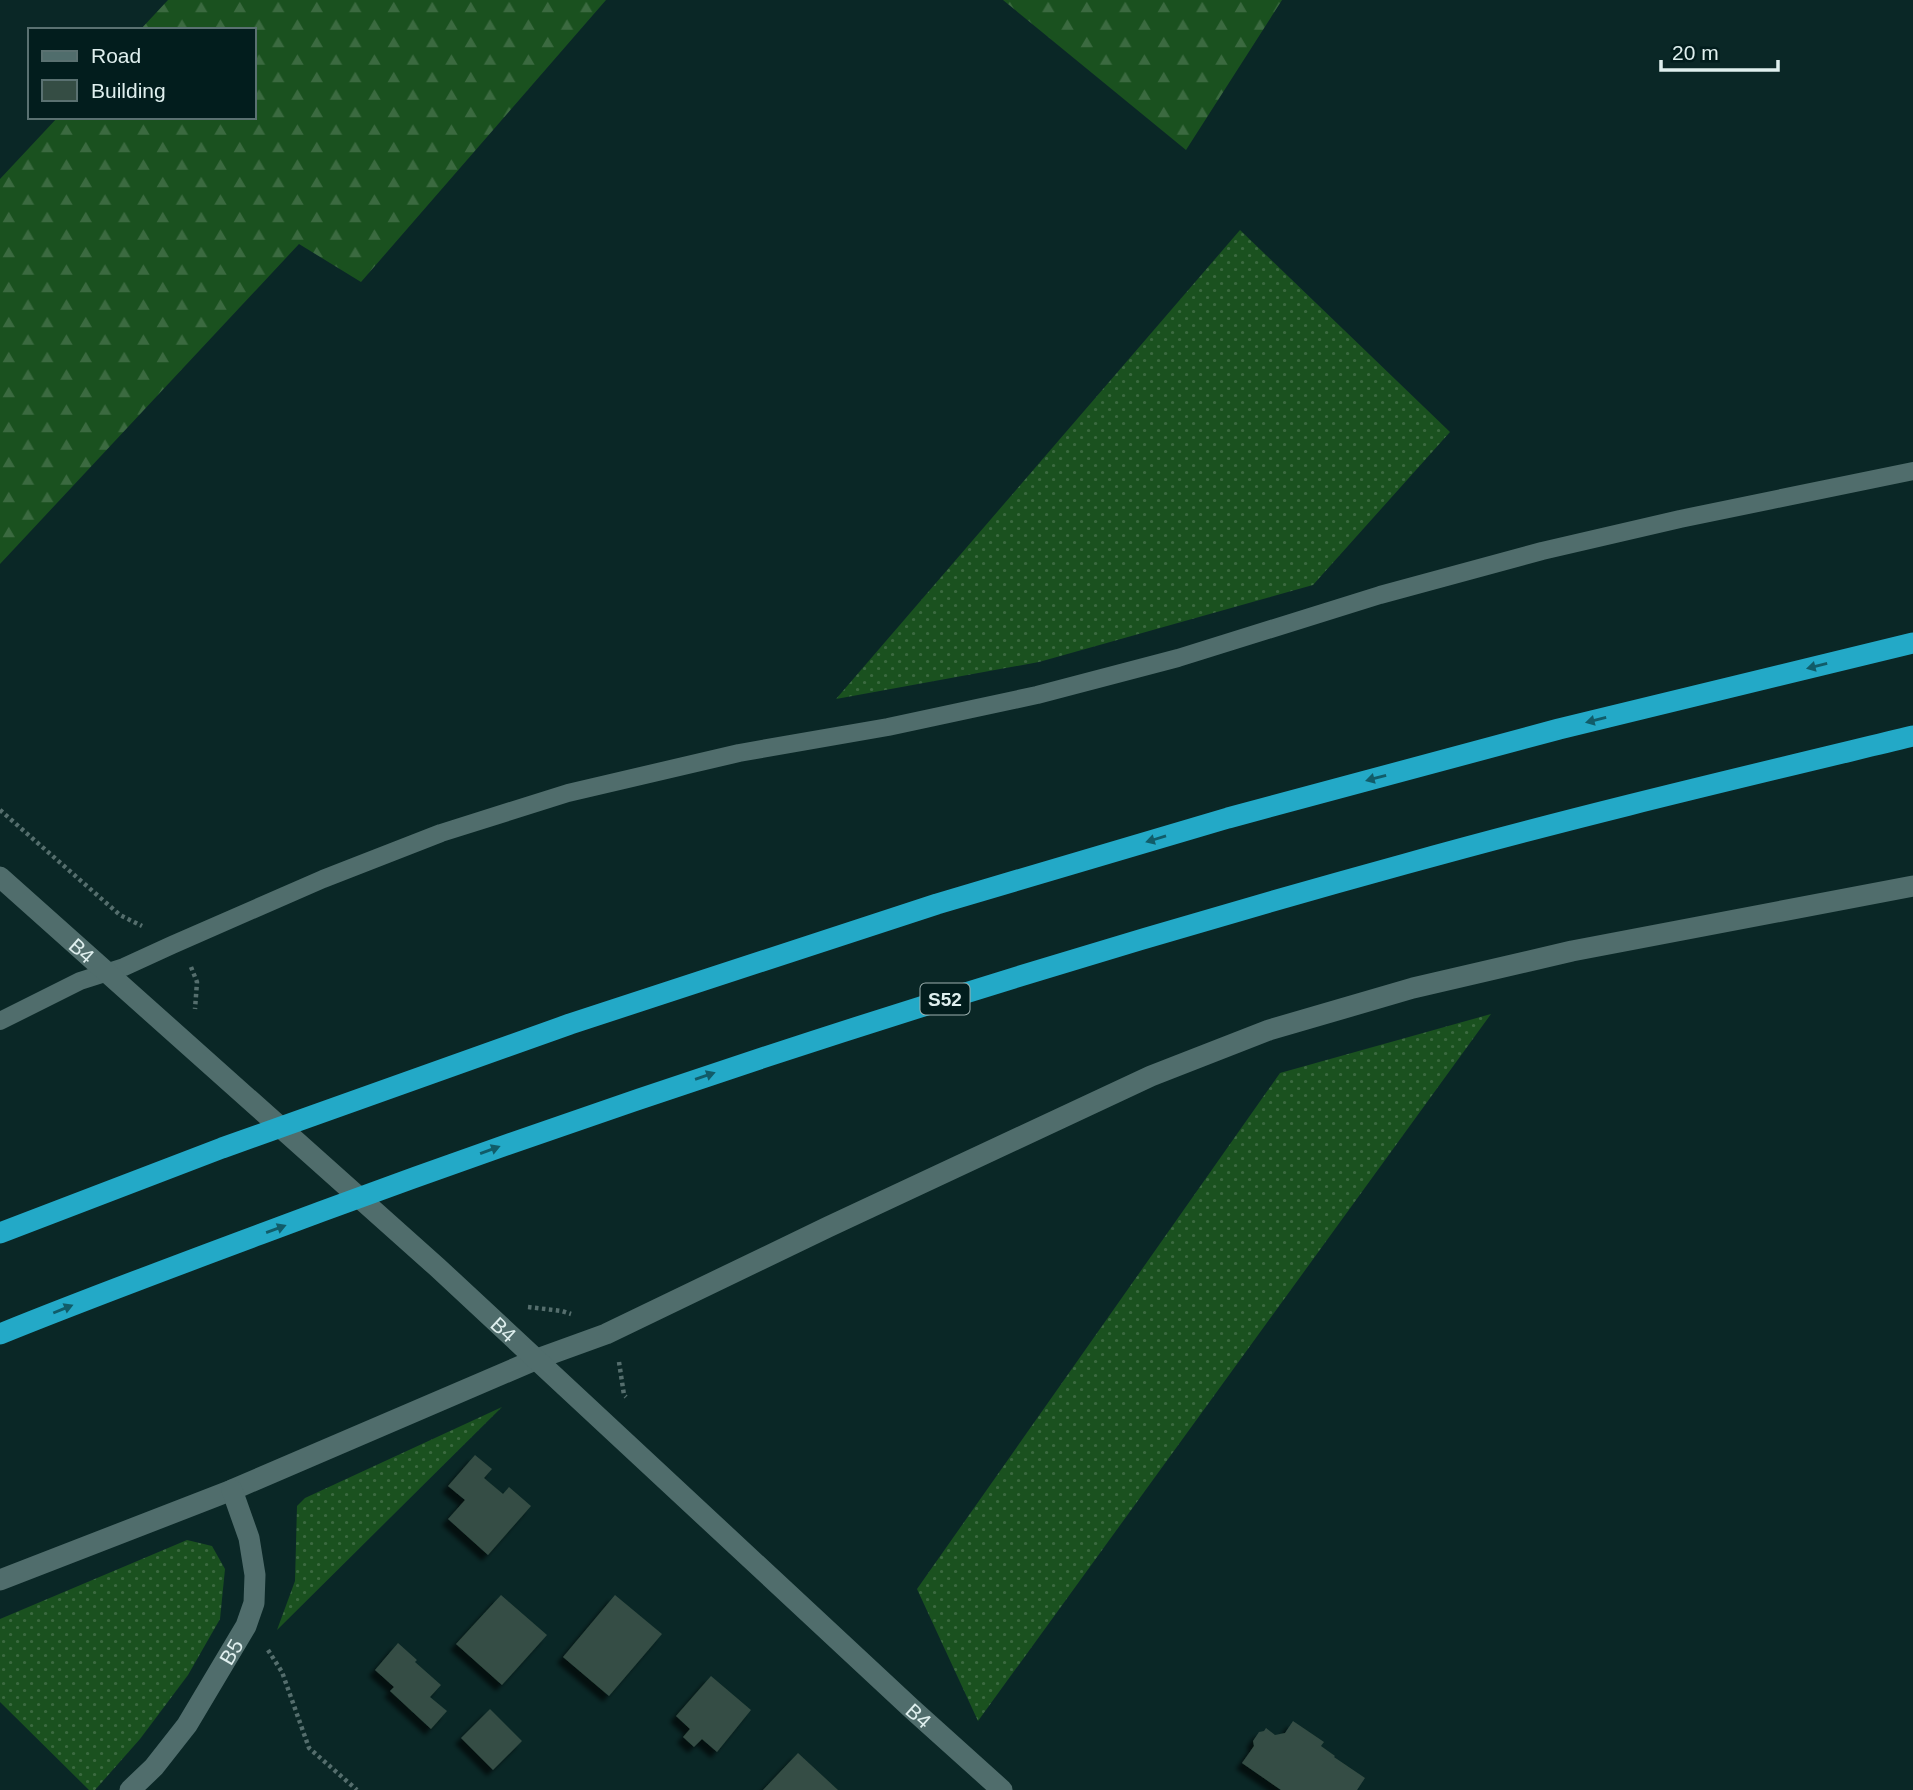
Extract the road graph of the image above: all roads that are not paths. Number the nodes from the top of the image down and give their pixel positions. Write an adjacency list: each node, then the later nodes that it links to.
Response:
1 (1913, 471): 6 (lane)
2 (1913, 643): 8 (highway, one-way to 8)
3 (1913, 736): 9 (highway, S52, one-way to 3)
4 (0, 877): 6 (street, B4)
5 (1913, 886): 10 (street)
6 (106, 972): 7 (lane); 10 (street, B4)
7 (0, 1021)
8 (0, 1233)
9 (0, 1334)
10 (537, 1359): 11 (street); 14 (street, B4)
11 (232, 1490): 12 (street); 13 (street, B5)
12 (0, 1580)
13 (130, 1790)
14 (1002, 1790)

